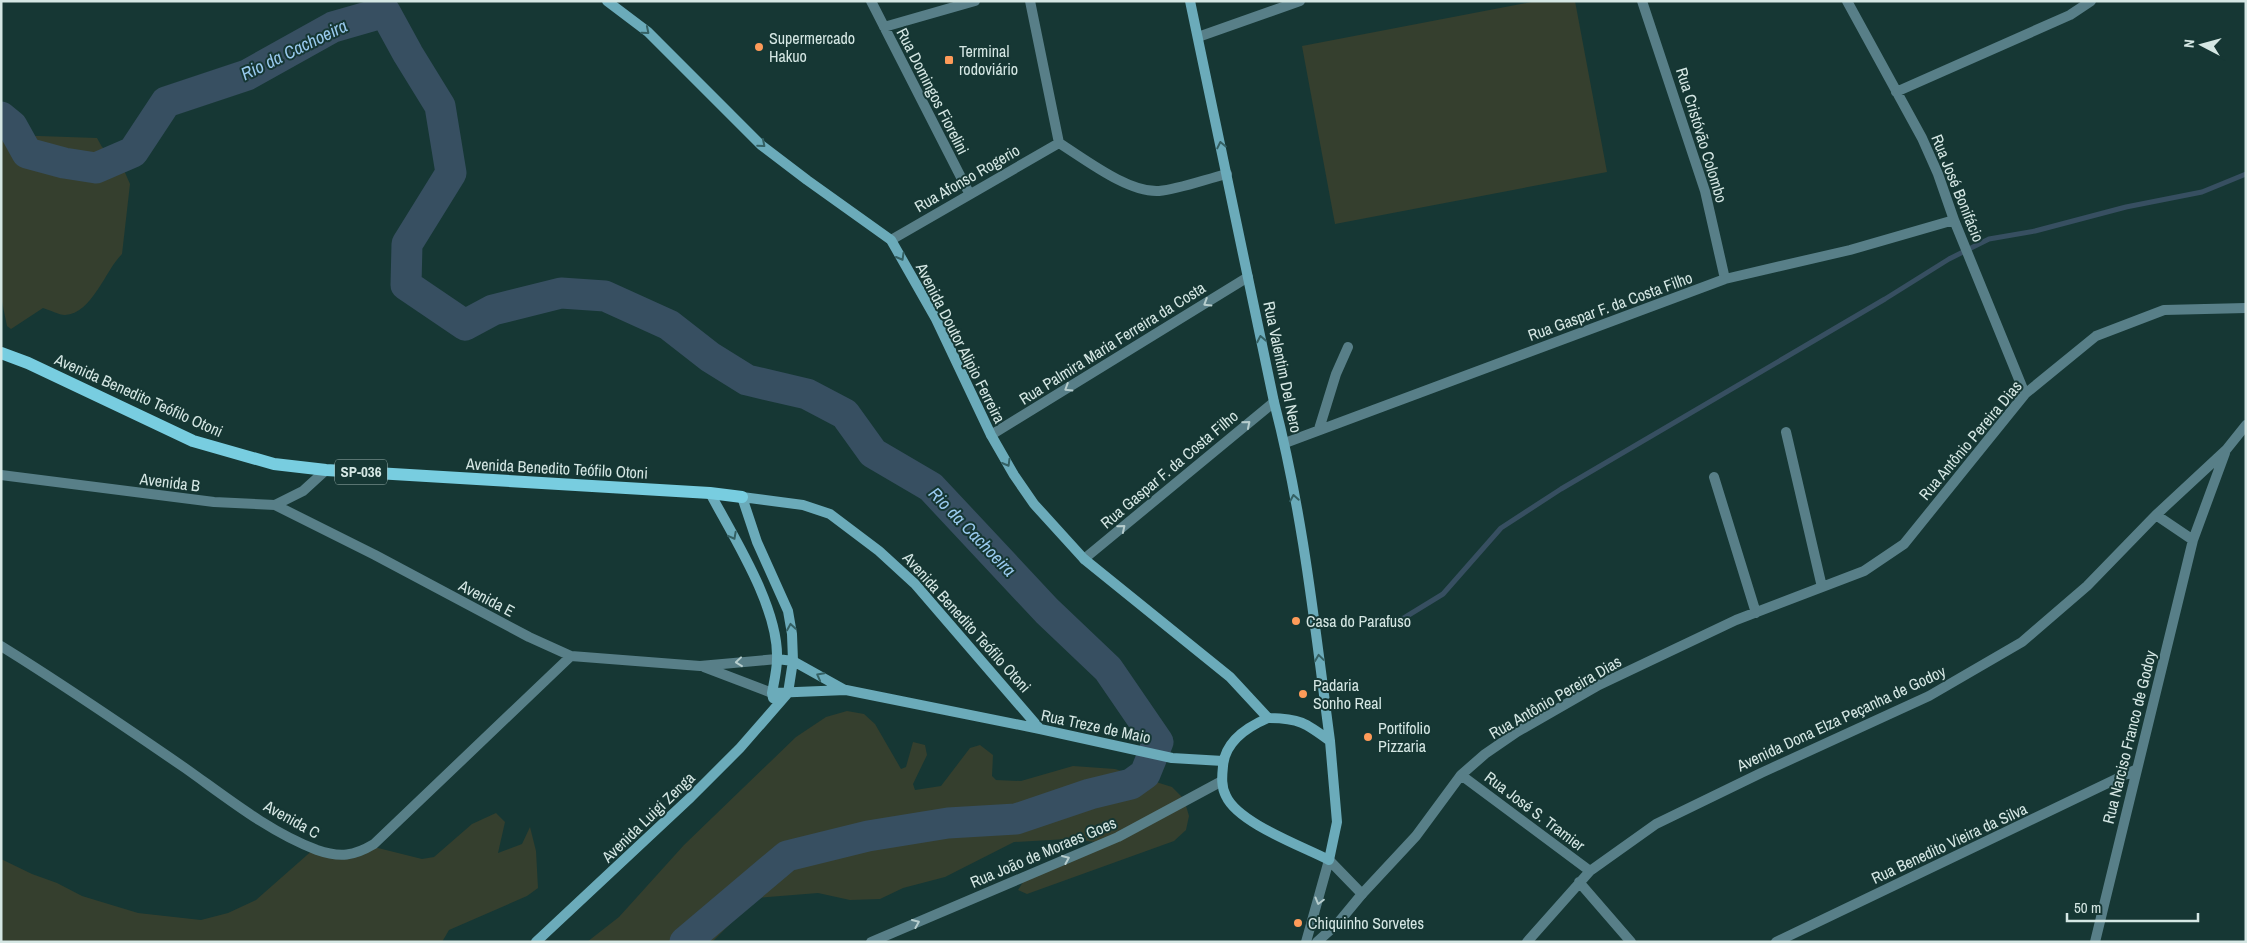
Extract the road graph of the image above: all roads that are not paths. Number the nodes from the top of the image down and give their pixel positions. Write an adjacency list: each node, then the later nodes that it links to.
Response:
1 (607, 1): 17 (main road, Avenida Doutor Alipio Ferreira, one-way to 17)
2 (871, 1): 10 (street, Rua Domingos Fiorelini)
3 (975, 1): 10 (street)
4 (1030, 1): 13 (street)
5 (1190, 1): 11 (main road, Rua Valentim Del Nero)
6 (1300, 1): 11 (street)
7 (1642, 1): 19 (street, Rua Cristóvão Colombo)
8 (1847, 1): 12 (street, Rua José Bonifácio)
9 (2091, 1): 12 (street)
10 (884, 27): 15 (street, Rua Domingos Fiorelini)
11 (1198, 37): 14 (main road, Rua Valentim Del Nero, one-way to 11)
12 (1896, 92): 16 (street, Rua José Bonifácio)
13 (1059, 143): 14 (street); 15 (street, Rua Afonso Rogerio)
14 (1227, 174): 18 (main road, Rua Valentim Del Nero)
15 (969, 193): 17 (street, Rua Afonso Rogerio)
16 (1954, 220): 19 (street, Rua Gaspar F. da Costa Filho); 23 (street, Rua José Bonifácio)
17 (891, 240): 28 (main road, Avenida Doutor Alipio Ferreira, one-way to 28)
18 (1248, 277): 24 (main road, Rua Valentim Del Nero, one-way to 18); 28 (street, Rua Palmira Maria Ferreira da Costa, one-way to 28)
19 (1725, 279): 26 (street, Rua Gaspar F. da Costa Filho)
20 (2246, 308): 23 (street, Rua Antônio Pereira Dias)
21 (1348, 347): 26 (street)
22 (1, 353): 31 (main road, Avenida Benedito Teófilo Otoni / SP-036)
23 (2025, 394): 40 (street, Rua Antônio Pereira Dias)
24 (1274, 402): 29 (main road, Rua Valentim Del Nero); 39 (street, Rua Gaspar F. da Costa Filho, one-way to 24)
25 (2246, 425): 30 (street, Avenida Dona Elza Peçanha de Godoy)
26 (1319, 429): 29 (street, Rua Gaspar F. da Costa Filho)
27 (1786, 432): 40 (street)
28 (991, 435): 39 (main road, Avenida Doutor Alipio Ferreira, one-way to 39)
29 (1285, 443): 53 (main road, Rua Valentim Del Nero, one-way to 29)
30 (2226, 450): 37 (street, Avenida Dona Elza Peçanha de Godoy); 38 (street, Rua Narciso Franco de Godoy)
31 (326, 470): 34 (main road, Avenida Benedito Teófilo Otoni / SP-036); 36 (street, Avenida B)
32 (1, 476): 36 (street, Avenida B)
33 (1714, 477): 41 (street)
34 (710, 493): 35 (main road, Avenida Benedito Teófilo Otoni / SP-036); 44 (main road, one-way to 44)
35 (742, 497): 45 (main road, Avenida Luigi Zenga, one-way to 35); 52 (main road, Avenida Benedito Teófilo Otoni)
36 (275, 504): 43 (street, Avenida E)
37 (2156, 515): 38 (street); 59 (street, Avenida Dona Elza Peçanha de Godoy)
38 (2192, 540): 55 (street, Rua Narciso Franco de Godoy)
39 (1084, 559): 51 (main road, Avenida Doutor Alipio Ferreira)
40 (1822, 587): 41 (street, Rua Antônio Pereira Dias)
41 (1756, 613): 56 (street, Rua Antônio Pereira Dias)
42 (1, 646): 43 (street, Avenida C)
43 (571, 656): 46 (street, Avenida E)
44 (778, 659): 45 (main road); 46 (street, Avenida E, one-way to 46); 48 (main road)
45 (793, 661): 47 (main road, Rua Treze de Maio, one-way to 45); 49 (main road, Avenida Luigi Zenga)
46 (700, 666): 48 (street, Avenida E)
47 (846, 690): 49 (main road, Rua Treze de Maio); 52 (main road, Rua Treze de Maio)
48 (772, 693): 49 (main road, Rua Treze de Maio); 50 (main road)
49 (788, 693): 50 (main road, Avenida Luigi Zenga)
50 (776, 708): 62 (main road, Avenida Luigi Zenga)
51 (1268, 718): 53 (main road); 54 (main road)
52 (1040, 729): 54 (main road, Rua Treze de Maio)
53 (1330, 741): 58 (main road)
54 (1223, 762): 57 (main road)
55 (2135, 770): 68 (street, Rua Benedito Vieira da Silva); 69 (street, Rua Narciso Franco de Godoy)
56 (1461, 774): 59 (street, Rua José S. Tramier); 61 (street, Rua Antônio Pereira Dias)
57 (1222, 781): 58 (main road); 63 (street, Rua João de Moraes Goes, one-way to 57)
58 (1329, 860): 61 (street); 64 (street, one-way to 64)
59 (1590, 871): 60 (street, Avenida Dona Elza Peçanha de Godoy)
60 (1579, 882): 66 (street, Avenida Dona Elza Peçanha de Godoy); 67 (street)
61 (1362, 894): 65 (street, Rua Antônio Pereira Dias)
62 (536, 942)
63 (872, 942)
64 (1306, 942)
65 (1316, 942)
66 (1527, 942)
67 (1631, 942)
68 (1776, 942)
69 (2095, 942)

